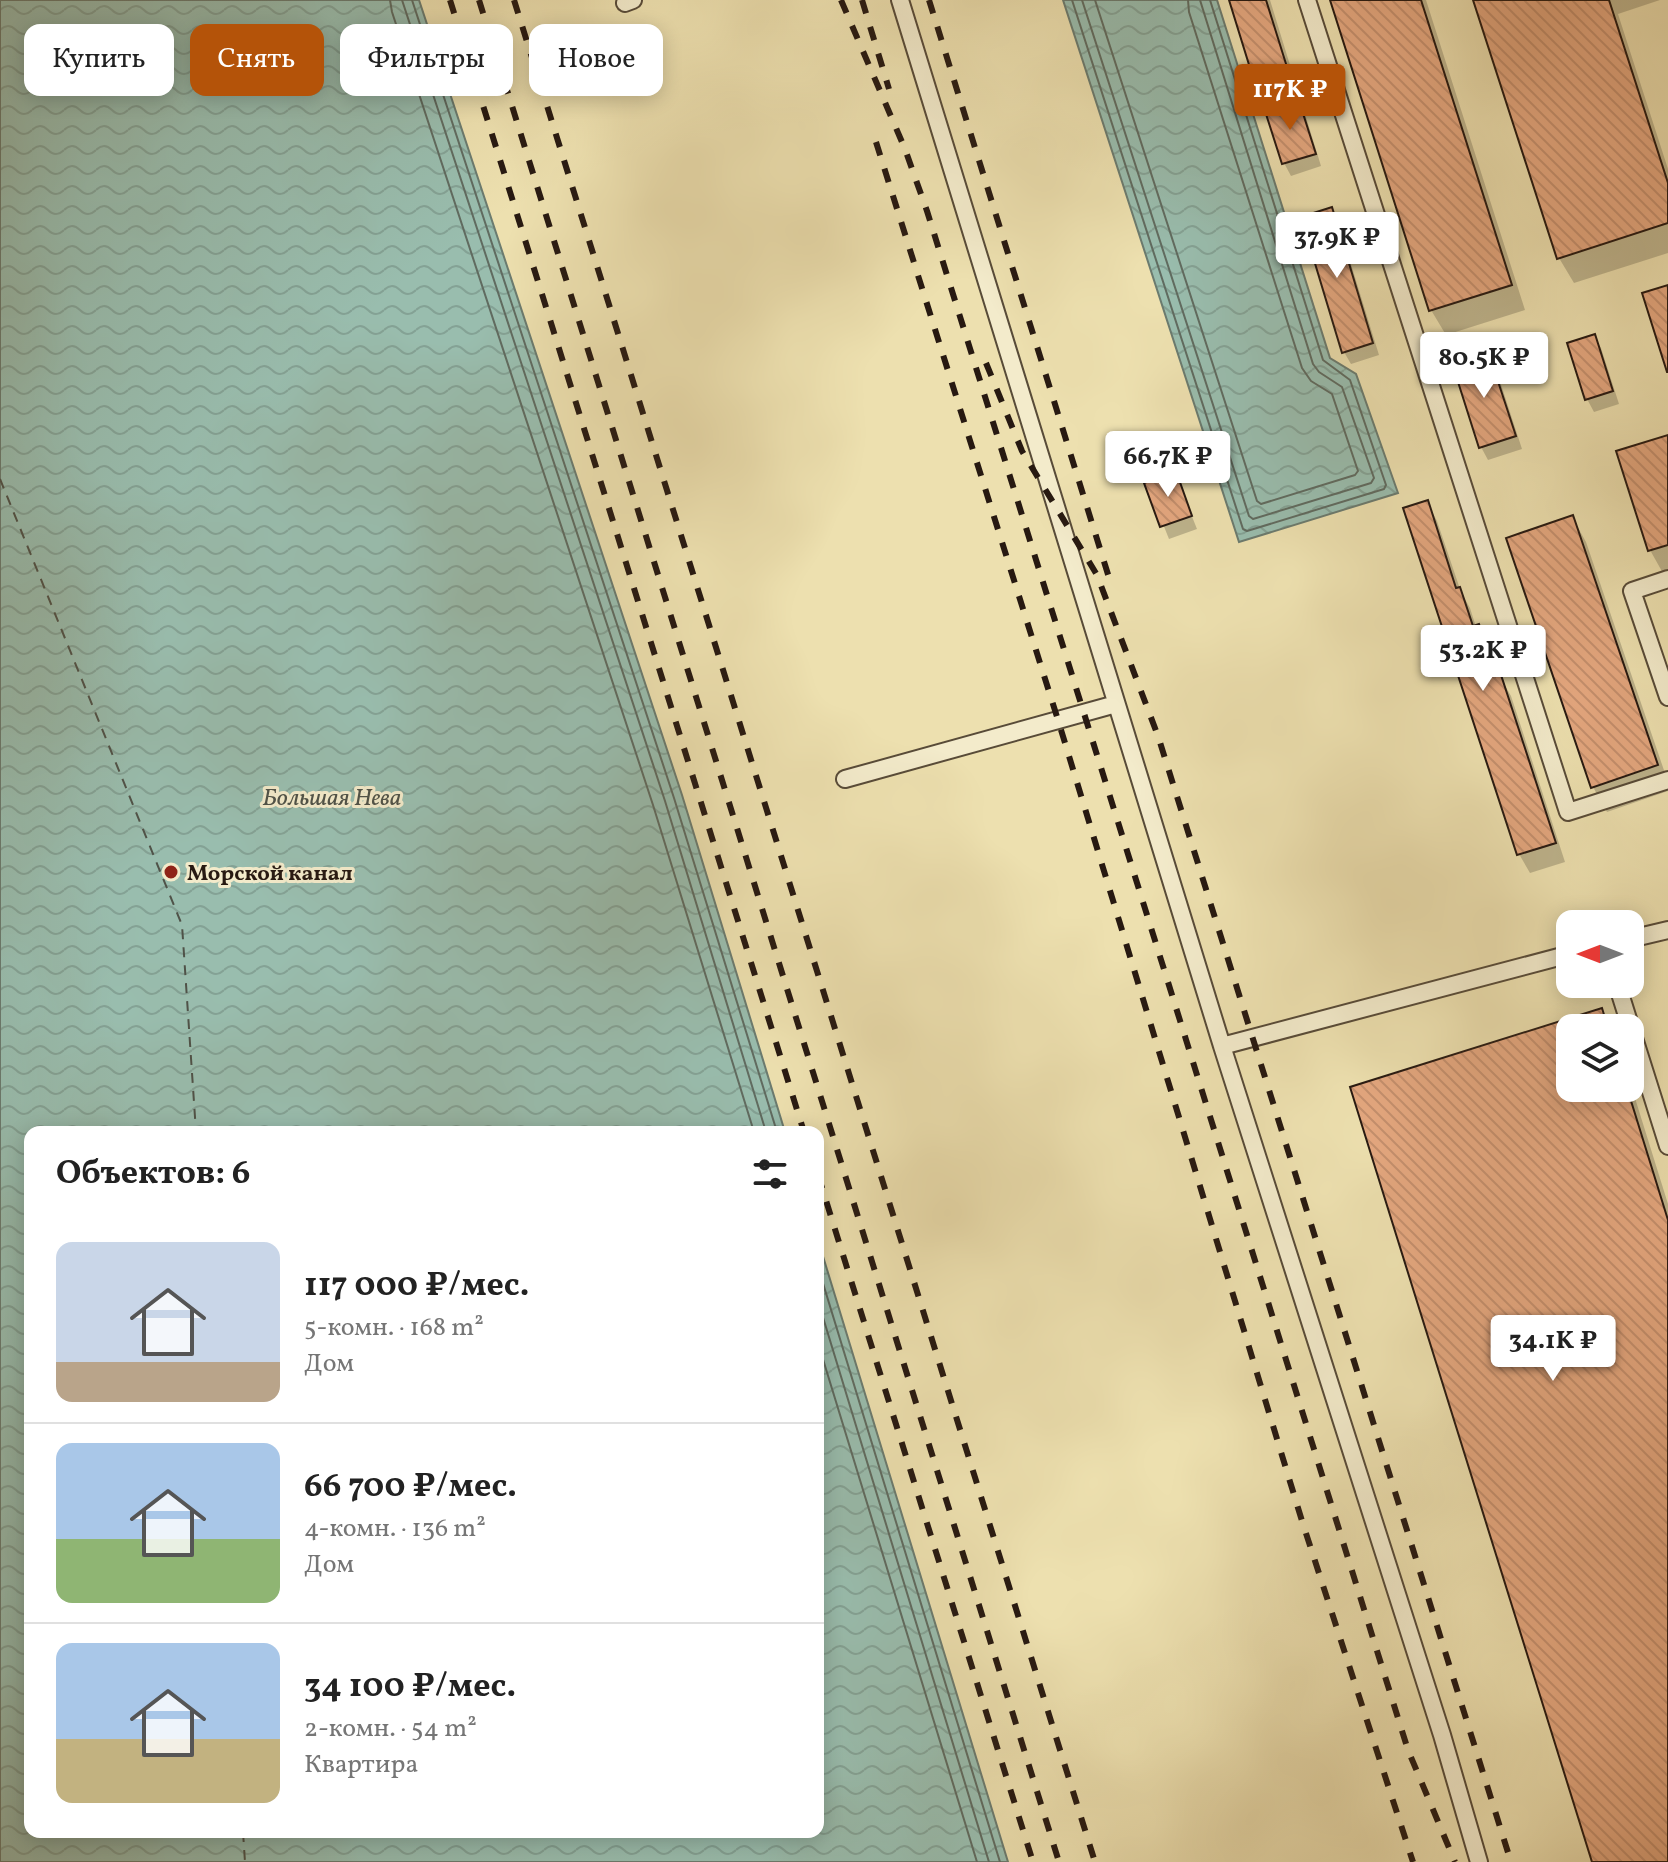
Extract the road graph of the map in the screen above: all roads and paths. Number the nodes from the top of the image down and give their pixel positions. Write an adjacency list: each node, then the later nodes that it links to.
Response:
1 (900, 0): 5 (lane)
2 (1307, 0): 7 (lane)
3 (1668, 579): 4 (lane)
4 (1668, 697)
5 (1116, 704): 6 (lane); 12 (lane)
6 (845, 779)
7 (1668, 780)
8 (1668, 930): 9 (lane)
9 (1644, 936)
10 (1556, 958): 12 (lane)
11 (1621, 998): 13 (lane)
12 (1222, 1046): 14 (lane)
13 (1668, 1146)
14 (1479, 1862)

